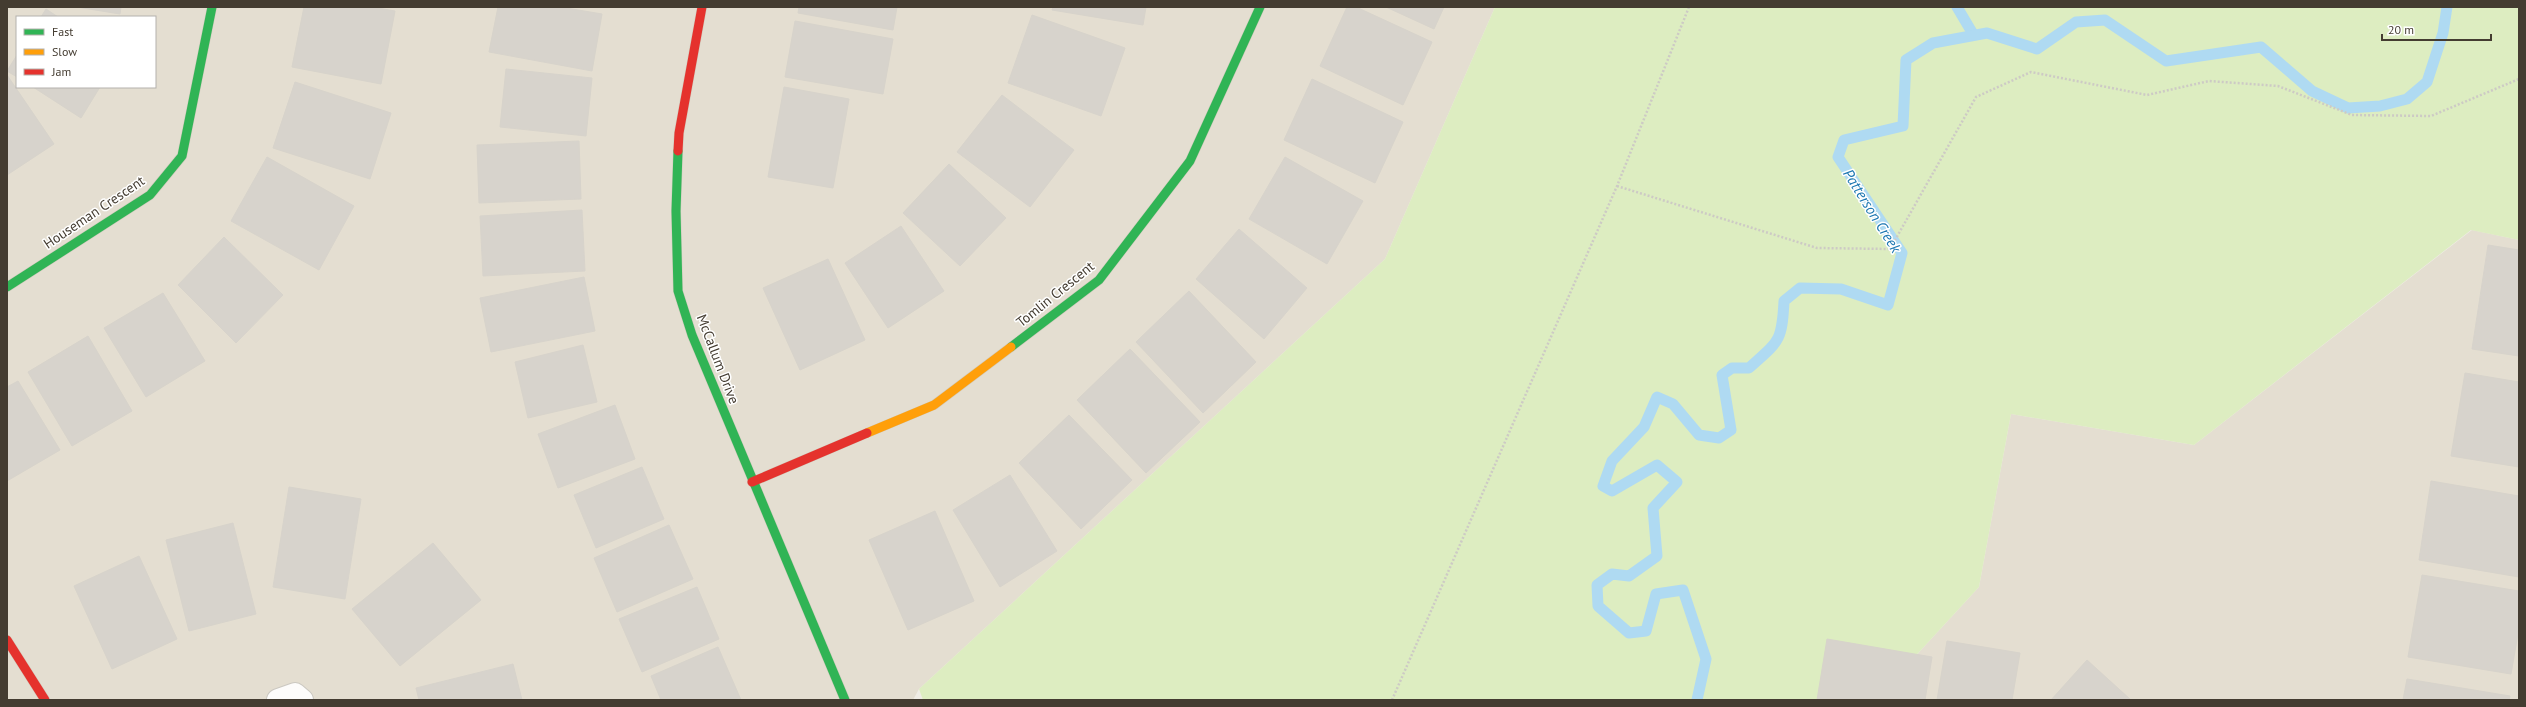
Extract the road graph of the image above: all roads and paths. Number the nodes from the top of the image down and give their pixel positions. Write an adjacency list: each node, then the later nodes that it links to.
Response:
1 (212, 7): 7 (street, Houseman Crescent)
2 (702, 7): 8 (street, McCallum Drive)
3 (1260, 7): 8 (street, Tomlin Crescent)
4 (1689, 7): 6 (path)
5 (2519, 79): 6 (path)
6 (1617, 186): 14 (path)
7 (7, 287)
8 (752, 482): 13 (street, McCallum Drive)
9 (7, 640): 10 (street)
10 (45, 700)
11 (278, 700): 12 (street)
12 (302, 700)
13 (845, 700)
14 (1392, 700)

